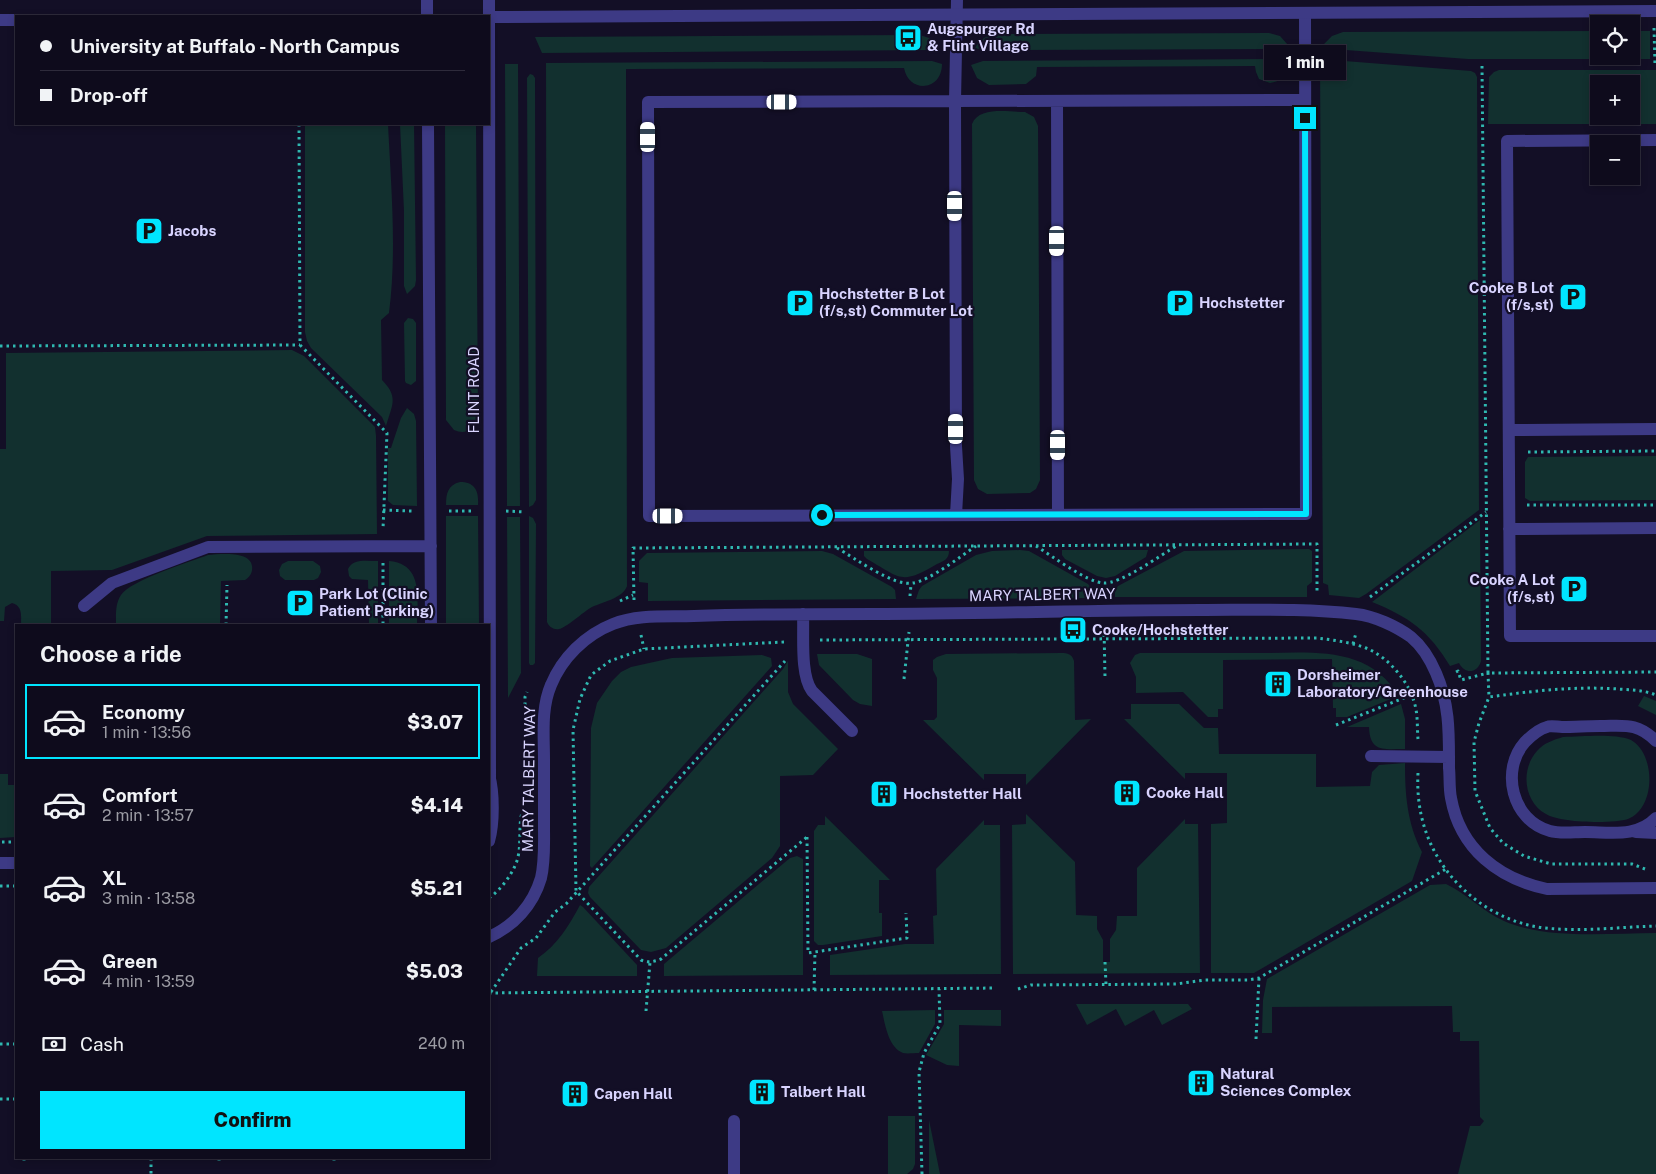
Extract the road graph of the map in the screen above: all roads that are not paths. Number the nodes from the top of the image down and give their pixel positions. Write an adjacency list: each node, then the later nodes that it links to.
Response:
1 (427, 0): 7 (street)
2 (489, 0): 8 (street, FLINT ROAD)
3 (957, 0): 6 (street)
4 (1655, 11): 5 (street)
5 (1305, 13): 6 (street); 12 (street)
6 (957, 14): 9 (street); 13 (street)
7 (427, 15)
8 (489, 15)
9 (490, 17)
10 (0, 20): 11 (street)
11 (15, 20)
12 (1305, 100): 14 (street); 20 (street)
13 (955, 101): 14 (street); 21 (street); 21 (street)
14 (1057, 101): 20 (street)
15 (428, 125): 24 (street)
16 (489, 125): 33 (street, FLINT ROAD)
17 (1656, 140): 19 (street)
18 (1656, 429): 19 (street)
19 (1509, 430): 23 (street)
20 (1058, 514): 21 (street)
21 (956, 515)
22 (1656, 528): 23 (street)
23 (1509, 529): 28 (street)
24 (432, 546): 25 (street); 27 (street)
25 (84, 606)
26 (803, 614): 29 (street); 32 (street, MARY TALBERT WAY); 41 (street, MARY TALBERT WAY)
27 (431, 624)
28 (1656, 636)
29 (852, 731)
30 (1656, 741): 35 (street)
31 (1371, 756): 32 (street)
32 (1449, 757): 40 (street, MARY TALBERT WAY)
33 (490, 777): 37 (street, FLINT ROAD)
34 (1656, 818): 35 (street)
35 (1636, 832): 36 (street)
36 (1656, 833)
37 (490, 837)
38 (0, 863): 39 (street)
39 (15, 863)
40 (1656, 888)
41 (490, 936)
42 (734, 1121): 43 (street)
43 (734, 1174)

